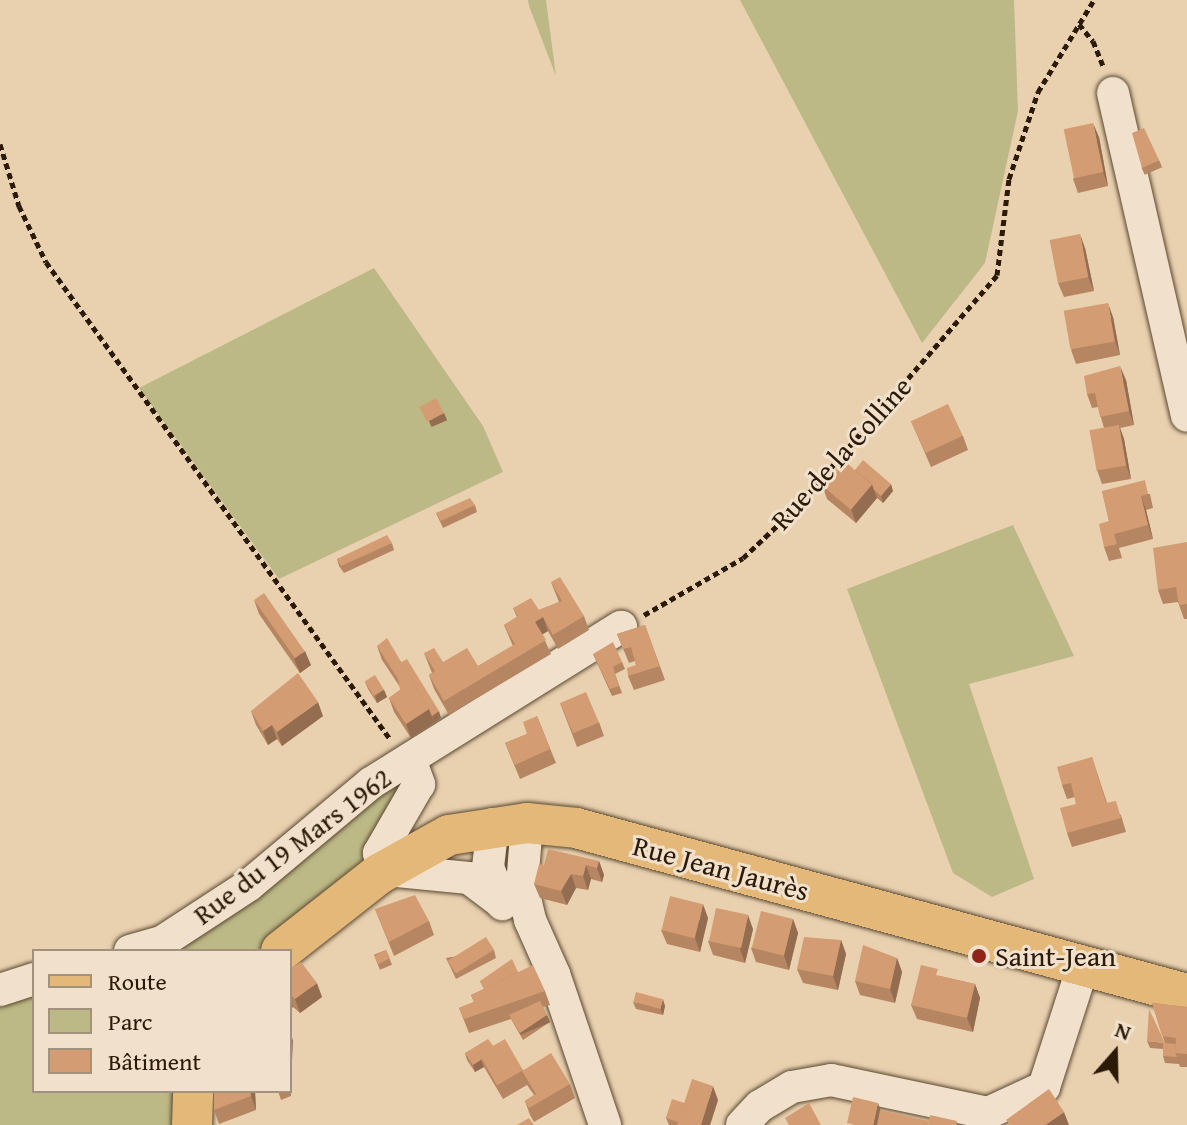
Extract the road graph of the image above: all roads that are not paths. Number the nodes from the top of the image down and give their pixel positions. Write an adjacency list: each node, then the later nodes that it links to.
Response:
1 (1113, 93): 2 (street)
2 (1187, 416)
3 (621, 627): 4 (street)
4 (410, 759): 6 (street); 8 (street, Rue du 19 Mars 1962)
5 (510, 824): 6 (main road, Rue Jean Jaurès); 7 (street); 10 (main road, Rue Jean Jaurès); 11 (street)
6 (387, 870): 7 (street); 9 (main road, Rue Jean Jaurès)
7 (498, 900): 11 (street)
8 (137, 949)
9 (284, 949)
10 (1083, 966): 14 (main road, Rue Jean Jaurès); 18 (street)
11 (554, 974): 17 (street)
12 (32, 980): 13 (street)
13 (0, 990)
14 (1187, 994)
15 (193, 1093): 16 (main road)
16 (192, 1125)
17 (605, 1125)
18 (742, 1125)

